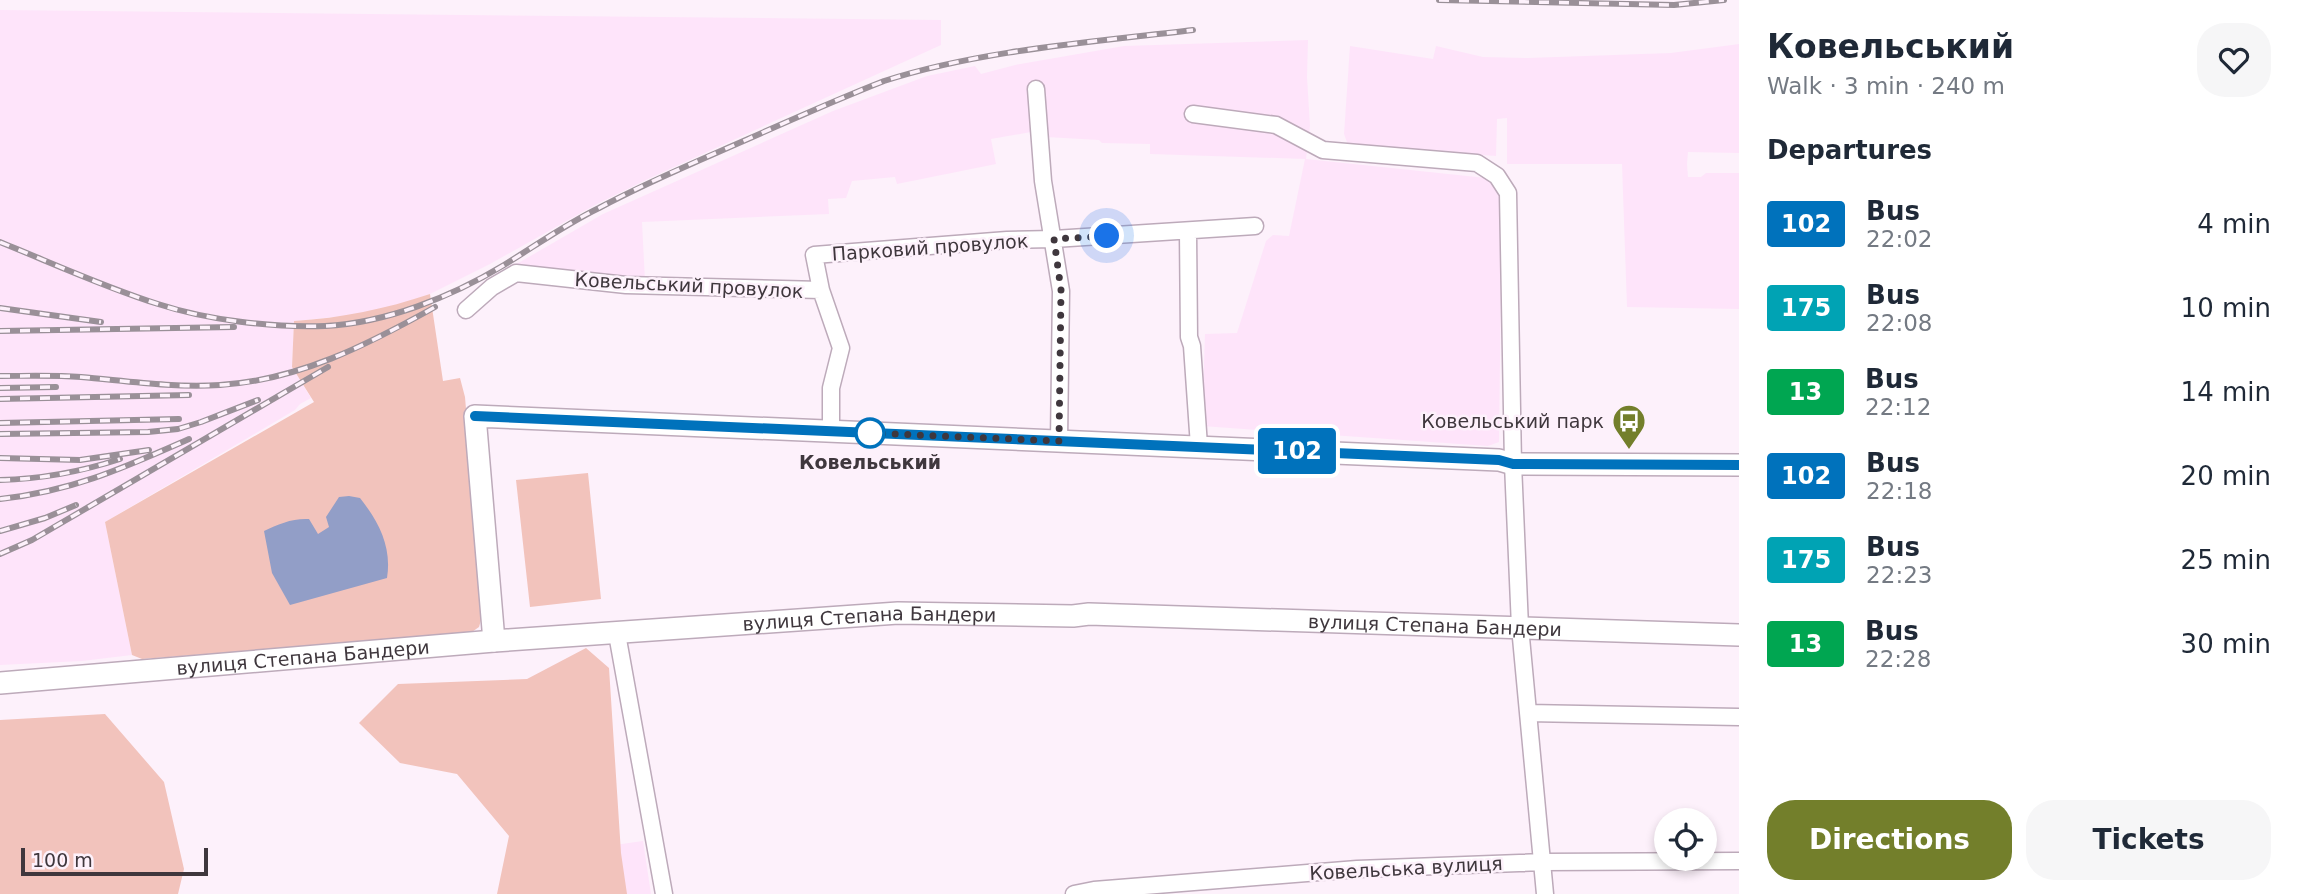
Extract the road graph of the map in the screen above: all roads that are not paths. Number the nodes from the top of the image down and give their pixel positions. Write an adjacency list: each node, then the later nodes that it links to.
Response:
1 (1036, 89): 5 (street)
2 (1193, 114): 11 (street)
3 (1255, 226): 4 (street, Парковий провулок)
4 (1188, 232): 5 (street, Парковий провулок); 10 (street)
5 (1054, 239): 6 (street, Парковий провулок); 9 (street)
6 (821, 290): 7 (street, Ковельський провулок); 8 (street, Ковельський провулок)
7 (466, 310)
8 (831, 432): 9 (street); 16 (street)
9 (1059, 441): 10 (street)
10 (1199, 446): 11 (street)
11 (1513, 464): 12 (street); 13 (street)
12 (1739, 465)
13 (1520, 627): 14 (street, вулиця Степана Бандери); 15 (street, вулиця Степана Бандери); 18 (street)
14 (617, 634): 16 (street, вулиця Степана Бандери); 22 (street)
15 (1739, 635)
16 (494, 641): 17 (street, вулиця Степана Бандери)
17 (0, 683)
18 (1528, 713): 19 (street); 21 (street)
19 (1739, 717)
20 (1739, 861): 21 (street, Ковельська вулиця)
21 (1544, 862): 23 (street, Ковельська вулиця); 24 (street)
22 (664, 894)
23 (1074, 894)
24 (1545, 894)

